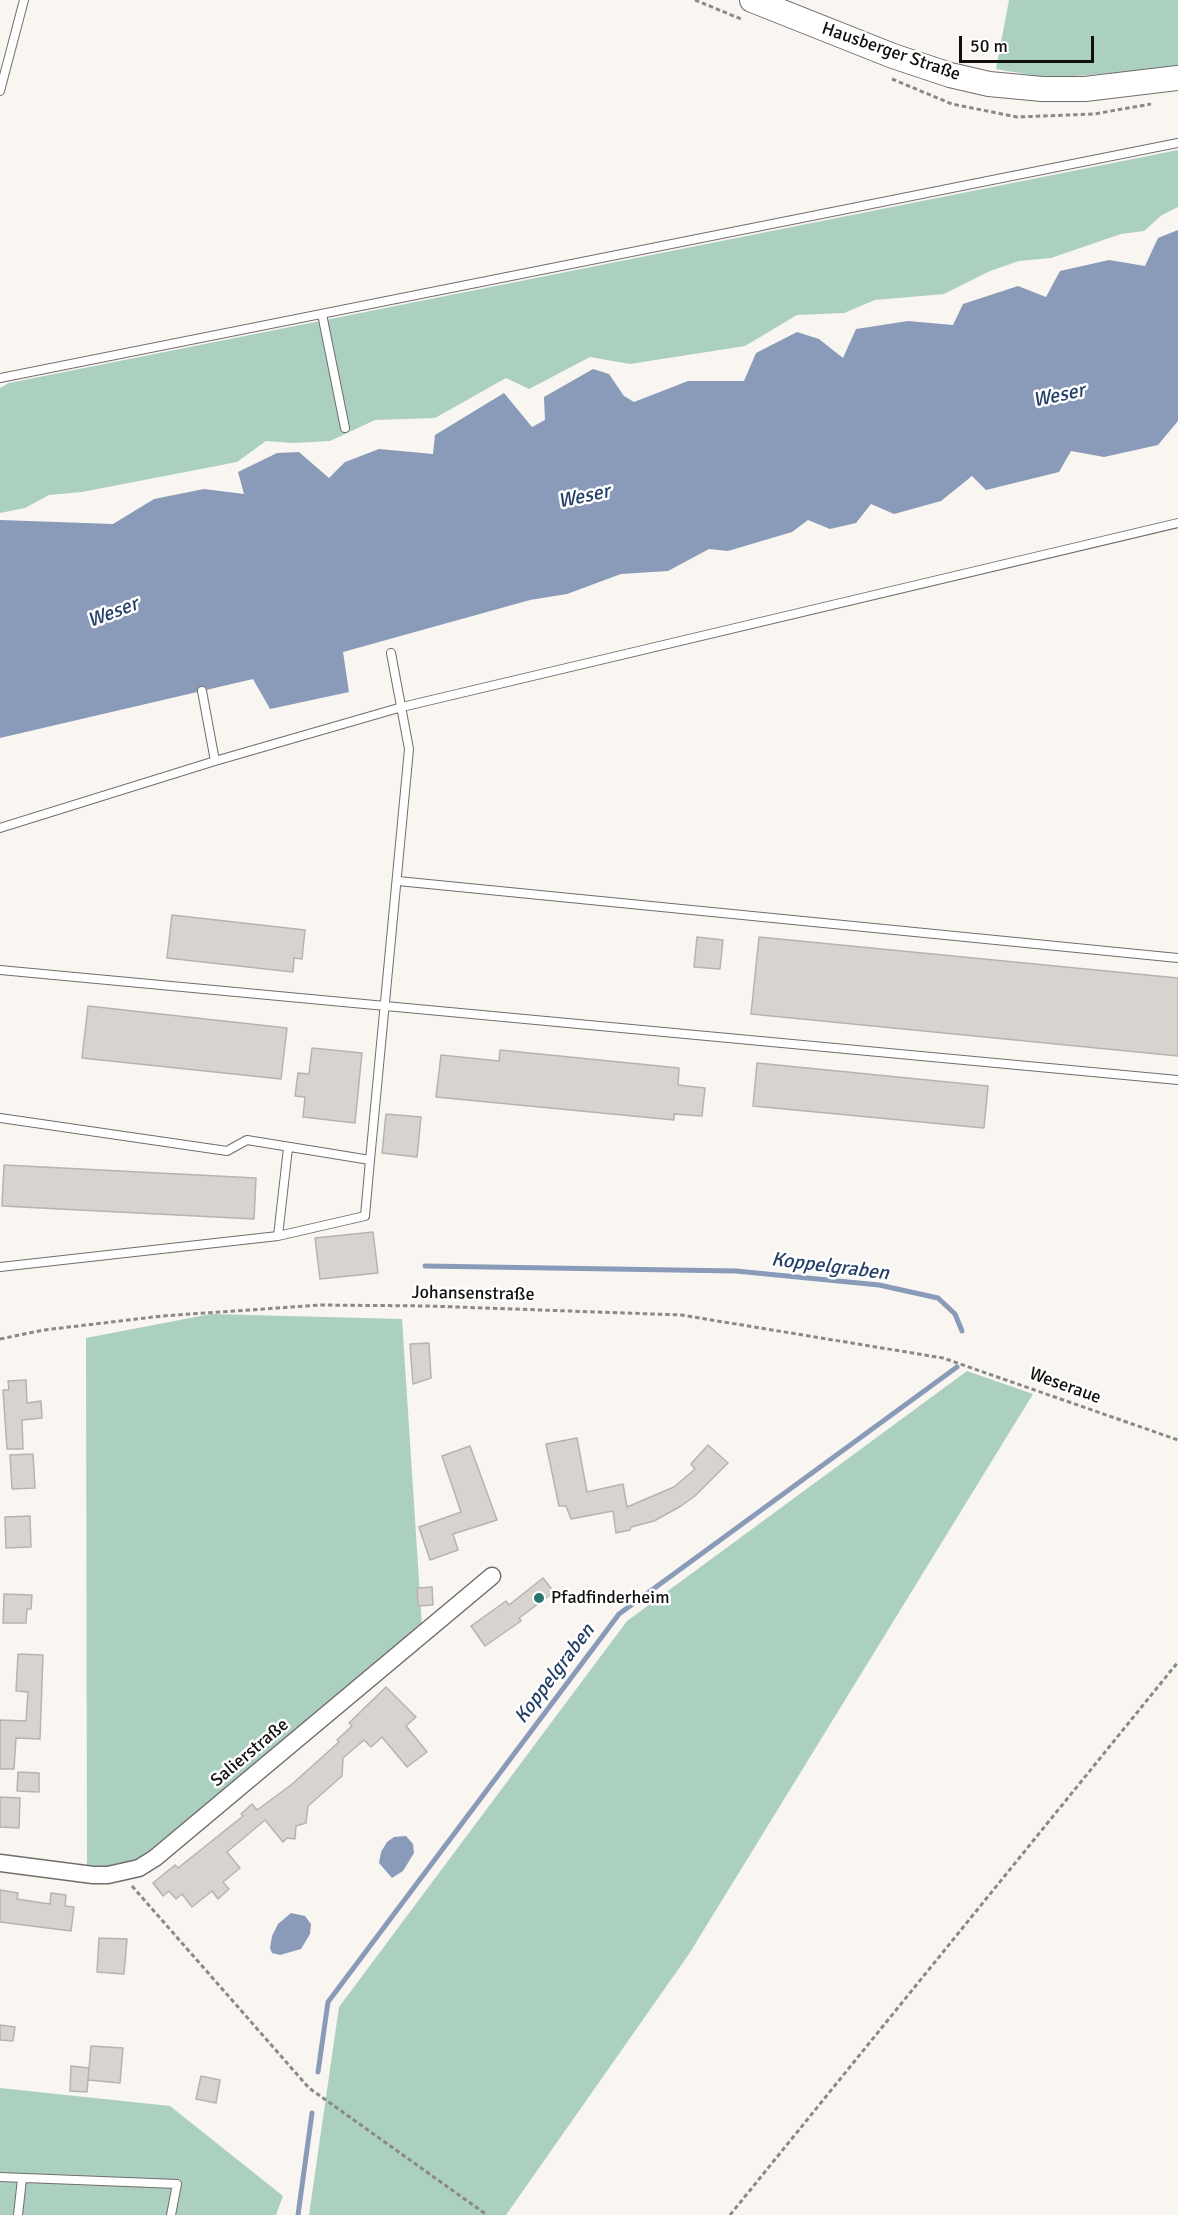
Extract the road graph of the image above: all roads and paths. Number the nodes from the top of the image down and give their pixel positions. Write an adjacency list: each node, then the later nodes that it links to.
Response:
1 (24, 0): 4 (lane)
2 (752, 0): 3 (main road, Hausberger Straße)
3 (1178, 78)
4 (0, 91)
5 (1178, 143): 6 (lane)
6 (322, 314): 7 (lane); 8 (lane)
7 (0, 378)
8 (345, 428)
9 (1178, 523): 12 (lane)
10 (391, 653): 12 (lane)
11 (202, 691): 13 (lane)
12 (402, 707): 13 (lane); 15 (lane)
13 (215, 761): 14 (lane)
14 (0, 828)
15 (398, 881): 16 (lane); 18 (lane)
16 (1178, 957)
17 (0, 970): 18 (lane)
18 (385, 1006): 19 (lane); 22 (lane)
19 (1178, 1080)
20 (0, 1118): 21 (lane)
21 (288, 1148): 22 (lane); 23 (lane)
22 (370, 1160): 23 (lane)
23 (278, 1236): 24 (lane)
24 (0, 1267)
25 (0, 1339): 26 (path, Johansenstraße)
26 (943, 1358): 27 (path, Weseraue)
27 (1178, 1440)
28 (492, 1576): 31 (street, Salierstraße)
29 (1178, 1662): 37 (path)
30 (0, 1863): 31 (street, Salierstraße)
31 (121, 1873): 36 (path)
32 (0, 2177): 33 (lane)
33 (22, 2179): 34 (lane); 35 (lane)
34 (18, 2215)
35 (171, 2215)
36 (487, 2215)
37 (730, 2215)

